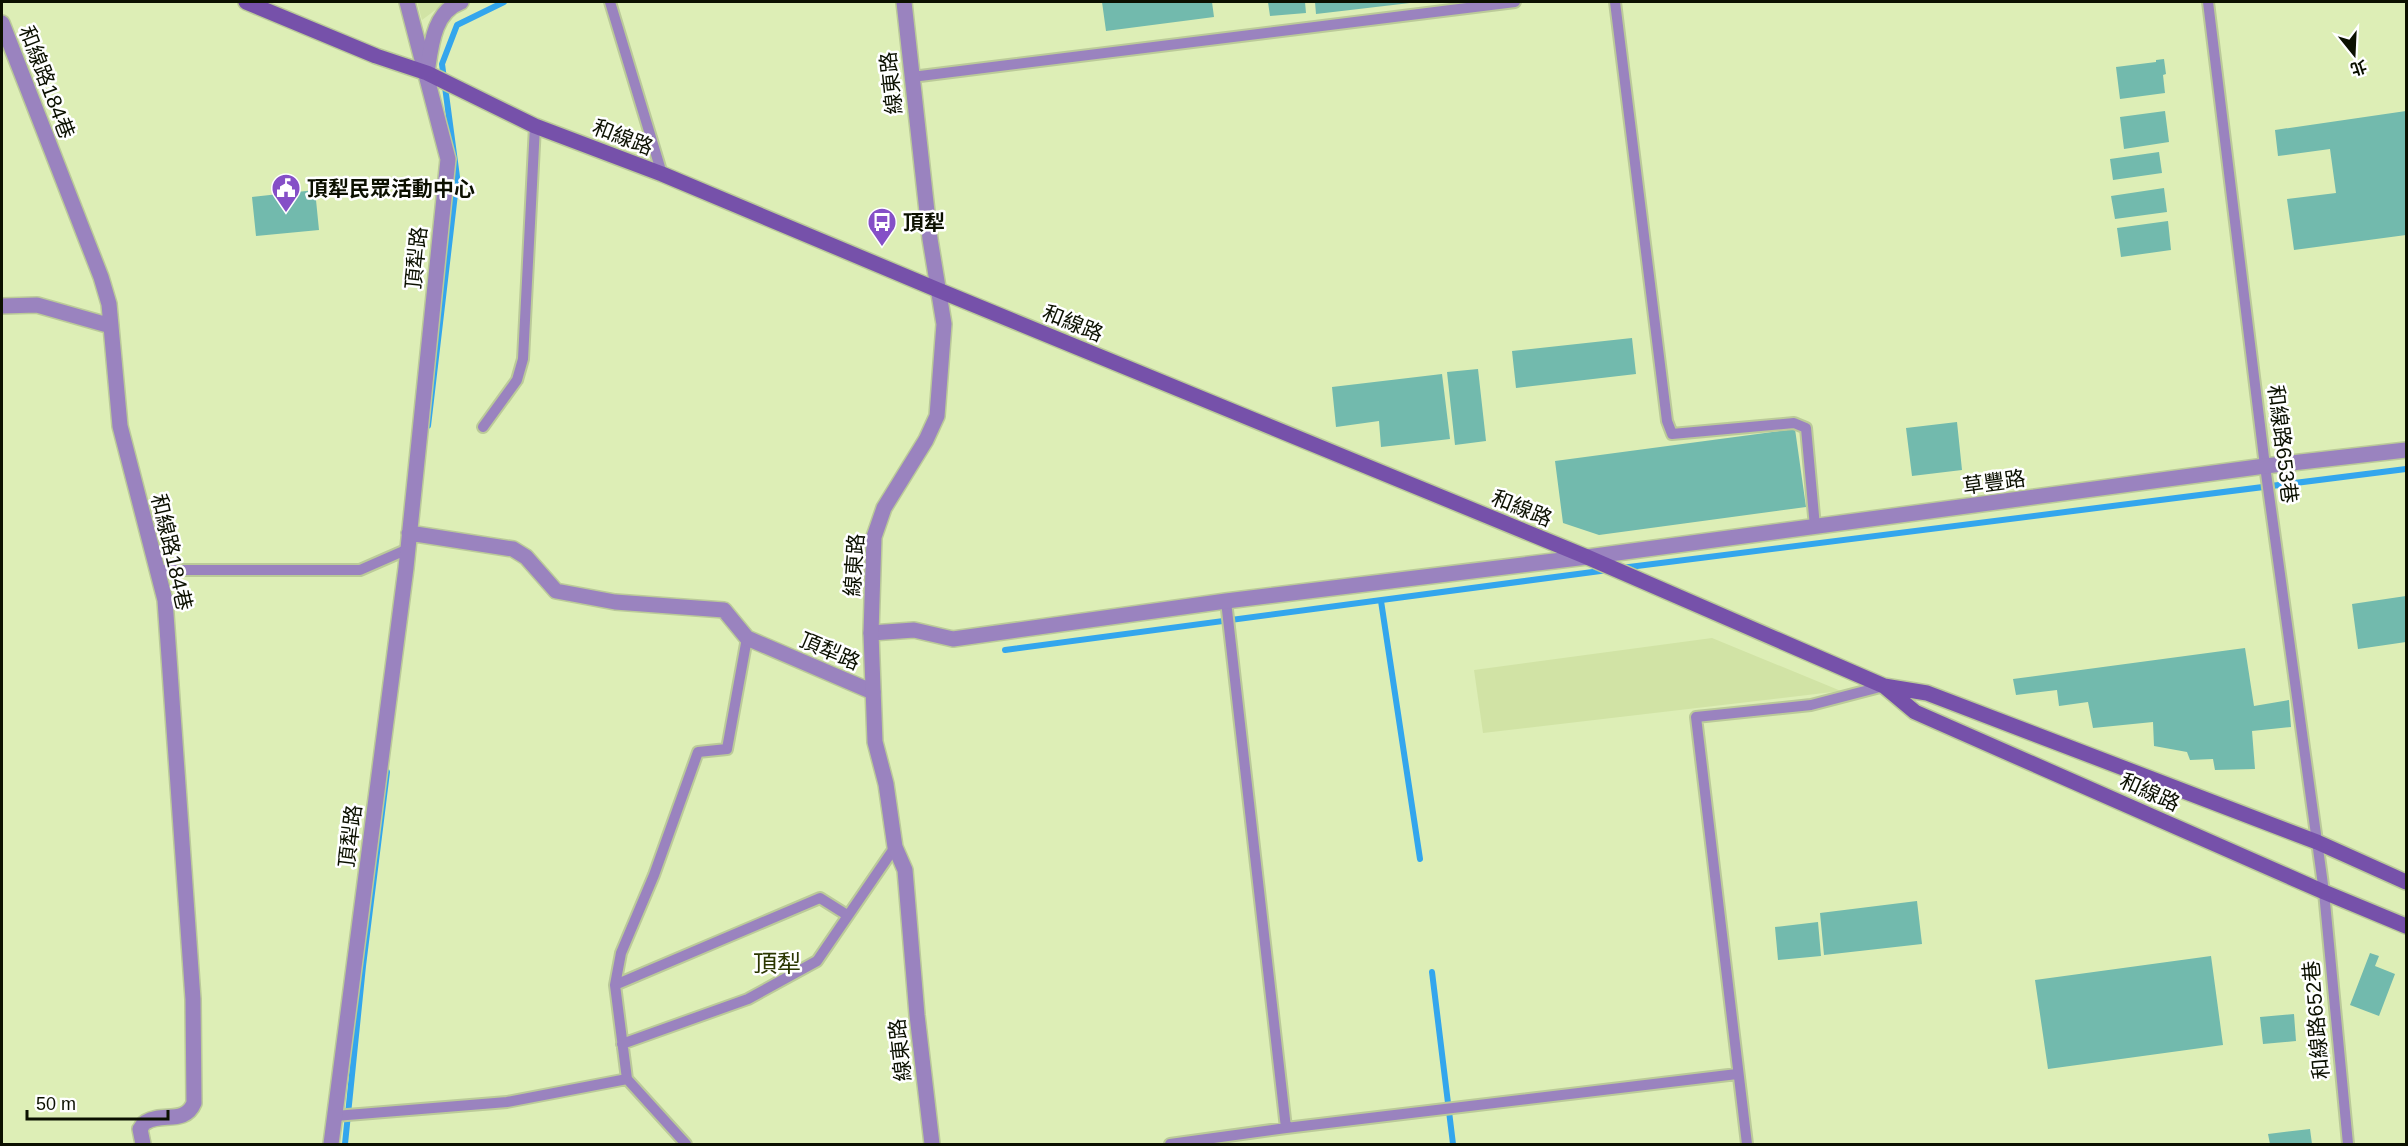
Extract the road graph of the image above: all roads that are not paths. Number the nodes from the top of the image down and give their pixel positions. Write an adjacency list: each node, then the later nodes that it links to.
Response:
1 (246, 2): 10 (main road, 和線路)
2 (407, 2): 10 (street)
3 (461, 2): 10 (street, 頂犁路)
4 (610, 2): 13 (lane)
5 (904, 2): 11 (street, 線東路)
6 (1515, 2): 11 (lane)
7 (1615, 2): 20 (lane)
8 (2208, 2): 19 (lane, 和線路653巷)
9 (2, 23): 16 (street, 和線路184巷)
10 (427, 73): 12 (main road, 和線路); 21 (street, 頂犁路)
11 (912, 77): 14 (street, 線東路)
12 (535, 126): 13 (main road, 和線路); 17 (lane)
13 (662, 174): 14 (main road, 和線路)
14 (938, 290): 23 (main road, 和線路); 26 (street, 線東路)
15 (2, 306): 16 (street)
16 (111, 326): 24 (street, 和線路184巷)
17 (483, 427)
18 (2406, 450): 19 (street, 草豐路)
19 (2265, 466): 20 (street, 草豐路); 30 (lane, 和線路653巷)
20 (1815, 527): 23 (street, 草豐路)
21 (409, 533): 22 (street, 頂犁路); 27 (street, 頂犁路)
22 (408, 549): 24 (lane); 40 (street, 頂犁路)
23 (1587, 557): 25 (street, 草豐路); 28 (main road, 和線路)
24 (157, 570): 42 (street, 和線路184巷)
25 (1226, 601): 26 (street, 草豐路); 41 (lane)
26 (872, 633): 29 (street, 線東路)
27 (747, 638): 29 (street, 頂犁路); 36 (lane)
28 (1884, 686): 30 (main road, 和線路); 33 (main road, 和線路); 38 (lane)
29 (873, 692): 31 (street, 線東路)
30 (2317, 842): 32 (main road, 和線路); 33 (lane, 和線路653巷)
31 (895, 847): 34 (lane); 45 (street, 線東路)
32 (2406, 882)
33 (2324, 891): 35 (main road, 和線路); 48 (lane, 和線路652巷)
34 (847, 915): 36 (lane); 37 (lane)
35 (2406, 926)
36 (615, 985): 37 (lane)
37 (622, 1044): 39 (lane)
38 (1737, 1074): 41 (lane); 47 (lane)
39 (627, 1079): 40 (lane); 44 (lane)
40 (335, 1116): 43 (street, 頂犁路)
41 (1286, 1128): 46 (lane)
42 (143, 1144)
43 (331, 1144)
44 (686, 1144)
45 (932, 1144)
46 (1170, 1144)
47 (1747, 1144)
48 (2348, 1144)

